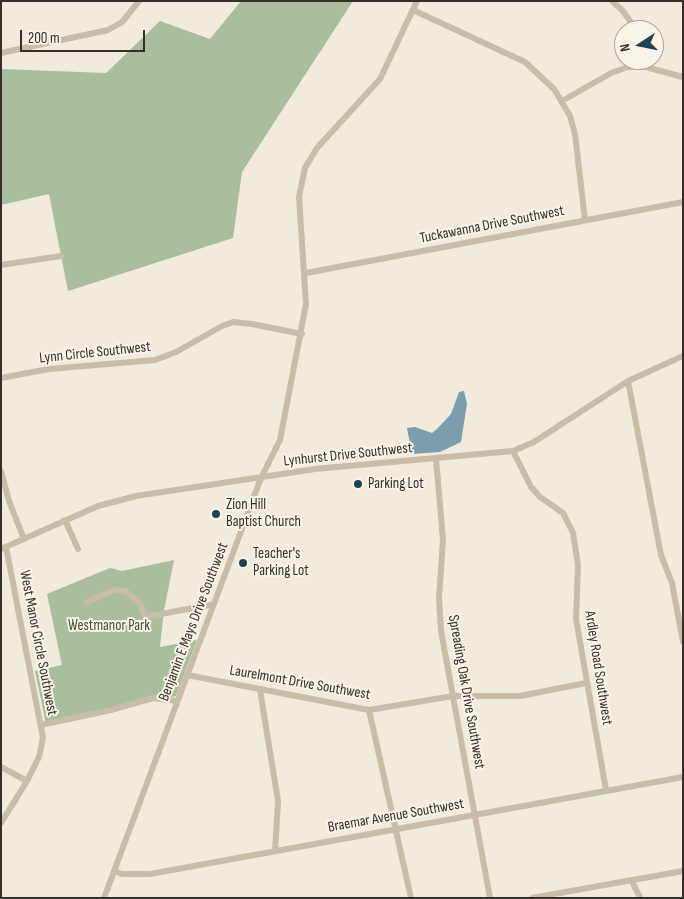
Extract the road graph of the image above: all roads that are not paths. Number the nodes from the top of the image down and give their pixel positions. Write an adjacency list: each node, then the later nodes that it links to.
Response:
1 (139, 1): 6 (street)
2 (417, 1): 4 (street, Benjamin E Mays Drive Southwest)
3 (612, 1): 5 (street)
4 (413, 10): 10 (street); 15 (street, Benjamin E Mays Drive Southwest)
5 (629, 20)
6 (1, 53)
7 (621, 70): 10 (street)
8 (662, 70): 9 (street)
9 (683, 77)
10 (562, 101): 12 (street)
11 (683, 202): 12 (street, Tuckawanna Drive Southwest)
12 (585, 220): 15 (street, Tuckawanna Drive Southwest)
13 (61, 256): 14 (street)
14 (1, 265)
15 (306, 273): 16 (street, Benjamin E Mays Drive Southwest)
16 (302, 334): 18 (street, Lynn Circle Southwest); 23 (street, Benjamin E Mays Drive Southwest)
17 (683, 356): 19 (street, Lynhurst Drive Southwest)
18 (1, 378)
19 (628, 381): 20 (street, Lynhurst Drive Southwest); 30 (street)
20 (513, 451): 21 (street, Lynhurst Drive Southwest); 32 (street, Ardley Road Southwest)
21 (436, 459): 23 (street, Lynhurst Drive Southwest); 34 (street, Spreading Oak Drive Southwest)
22 (1, 471): 25 (street)
23 (261, 478): 24 (street, Lynhurst Drive Southwest); 29 (street, Benjamin E Mays Drive Southwest)
24 (65, 520): 25 (street, Lynhurst Drive Southwest); 27 (street)
25 (24, 539): 26 (street, Lynhurst Drive Southwest)
26 (4, 548): 37 (street, West Manor Circle Southwest)
27 (78, 549)
28 (87, 602): 29 (street)
29 (214, 604): 31 (street, Benjamin E Mays Drive Southwest)
30 (682, 638)
31 (187, 675): 33 (street, Laurelmont Drive Southwest); 35 (street, Benjamin E Mays Drive Southwest)
32 (586, 684): 34 (street, Laurelmont Drive Southwest); 41 (street, Ardley Road Southwest)
33 (260, 690): 36 (street, Laurelmont Drive Southwest); 45 (street)
34 (453, 696): 36 (street, Laurelmont Drive Southwest); 42 (street, Spreading Oak Drive Southwest)
35 (177, 701): 37 (street, West Manor Circle Southwest); 47 (street, Benjamin E Mays Drive Southwest)
36 (369, 710): 44 (street)
37 (41, 725): 40 (street)
38 (1, 767): 40 (street)
39 (683, 777): 41 (street, Braemar Avenue Southwest)
40 (27, 781): 43 (street)
41 (606, 790): 42 (street, Braemar Avenue Southwest)
42 (475, 815): 44 (street, Braemar Avenue Southwest); 52 (street, Spreading Oak Drive Southwest)
43 (1, 823)
44 (395, 829): 45 (street, Braemar Avenue Southwest); 51 (street)
45 (275, 851): 47 (street, Braemar Avenue Southwest)
46 (683, 871): 48 (street)
47 (114, 872): 50 (street, Benjamin E Mays Drive Southwest)
48 (632, 880): 49 (street); 54 (street)
49 (565, 895): 53 (street)
50 (104, 898)
51 (410, 898)
52 (490, 898)
53 (532, 898)
54 (640, 898)

